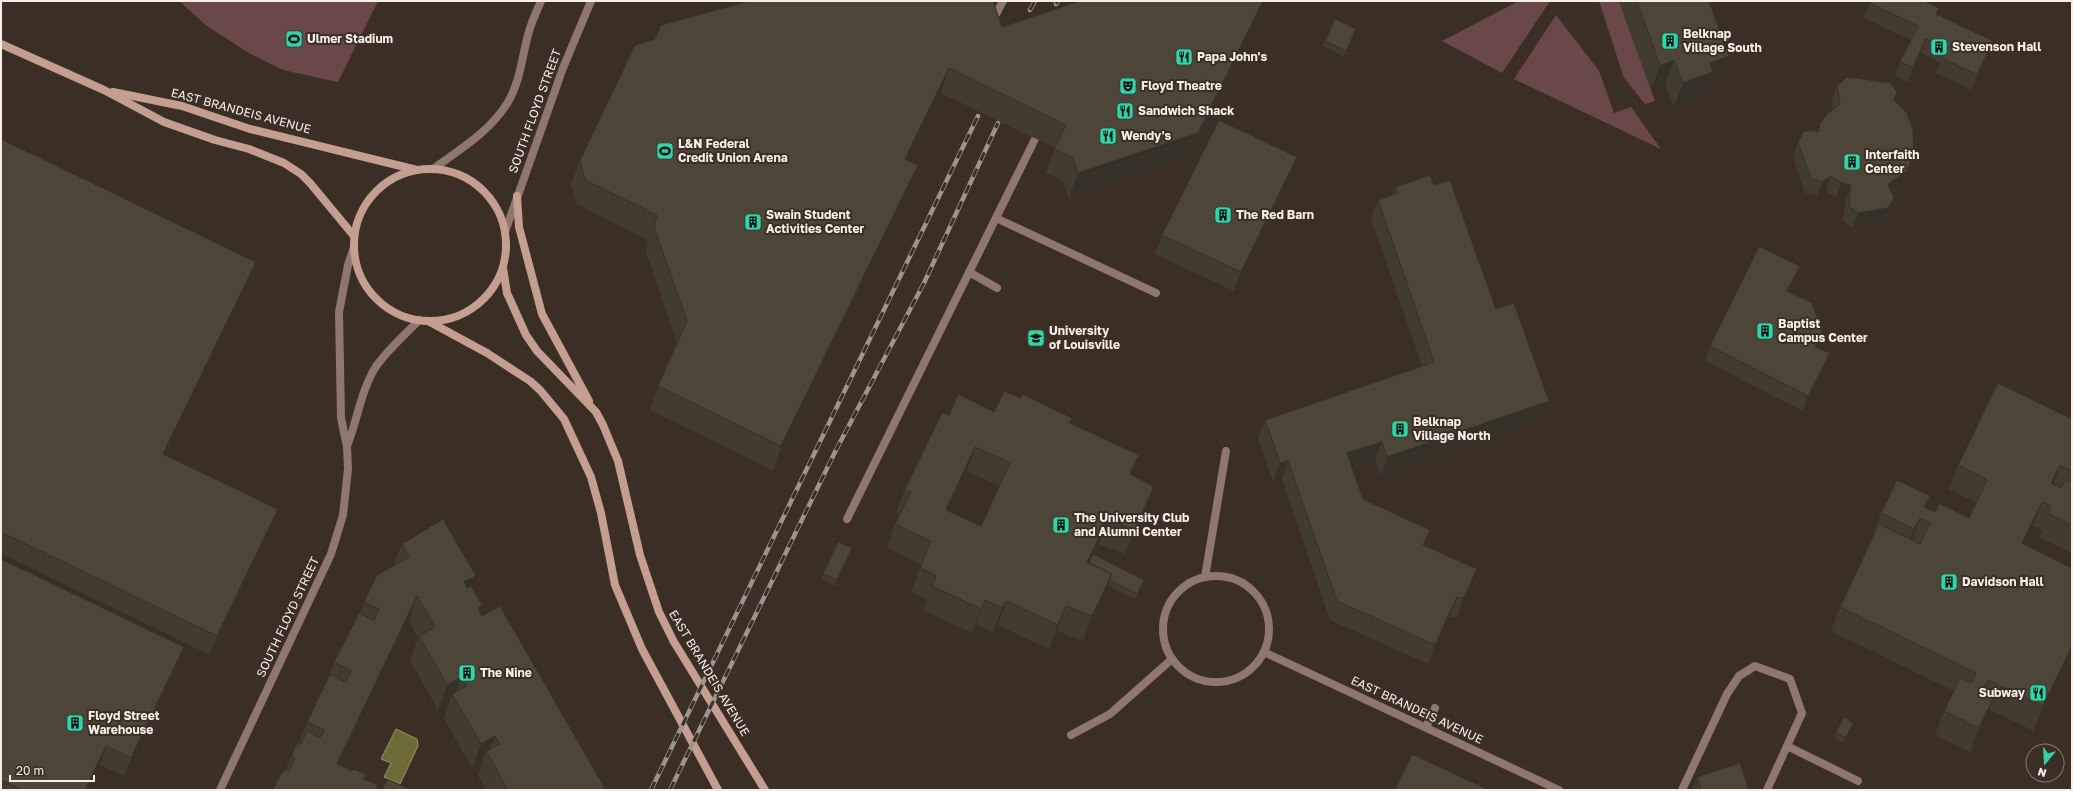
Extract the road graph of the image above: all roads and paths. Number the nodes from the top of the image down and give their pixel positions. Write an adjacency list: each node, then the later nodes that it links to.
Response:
1 (541, 1): 8 (street)
2 (591, 1): 10 (street, SOUTH FLOYD STREET)
3 (1003, 1): 4 (street)
4 (992, 23)
5 (1, 44): 6 (main road, EAST BRANDEIS AVENUE)
6 (104, 90): 9 (main road, EAST BRANDEIS AVENUE); 13 (main road, EAST BRANDEIS AVENUE)
7 (1035, 139): 11 (street)
8 (433, 169): 9 (main road); 12 (main road)
9 (418, 170): 13 (main road)
10 (517, 196): 12 (street, SOUTH FLOYD STREET); 21 (main road)
11 (996, 218): 16 (street); 18 (street)
12 (506, 232): 15 (main road)
13 (354, 236): 14 (main road)
14 (354, 247): 19 (main road); 22 (street, SOUTH FLOYD STREET)
15 (503, 268): 20 (main road); 21 (main road, EAST BRANDEIS AVENUE)
16 (969, 272): 17 (street); 24 (street)
17 (997, 288)
18 (1156, 293)
19 (419, 320): 20 (main road); 22 (street, SOUTH FLOYD STREET)
20 (428, 321): 34 (main road)
21 (596, 412): 35 (main road, EAST BRANDEIS AVENUE)
22 (347, 447): 33 (street, SOUTH FLOYD STREET)
23 (1226, 451): 25 (street)
24 (847, 519)
25 (1205, 577): 26 (street); 27 (street)
26 (1264, 652): 27 (street); 29 (street, EAST BRANDEIS AVENUE)
27 (1172, 659): 30 (street)
28 (1435, 708): 29 (street)
29 (1426, 728): 36 (street, EAST BRANDEIS AVENUE)
30 (1071, 735)
31 (1787, 746): 32 (street); 37 (street); 38 (street)
32 (1858, 781)
33 (220, 790)
34 (718, 790)
35 (764, 790)
36 (1559, 790)
37 (1682, 790)
38 (1767, 790)

